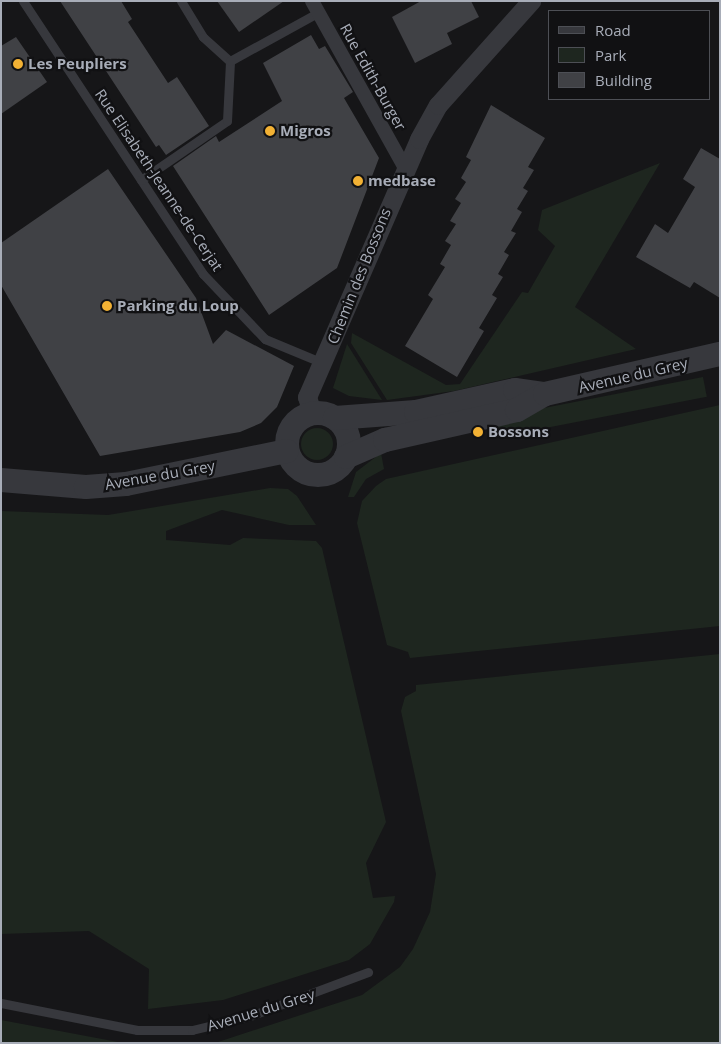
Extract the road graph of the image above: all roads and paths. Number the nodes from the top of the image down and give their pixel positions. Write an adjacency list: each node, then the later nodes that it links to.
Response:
1 (23, 1): 7 (lane, Rue Elisabeth-Jeanne-de-Cerjat)
2 (180, 1): 5 (lane)
3 (532, 1): 6 (street, Chemin des Bossons)
4 (316, 7): 5 (lane); 6 (street, Rue Edith-Burger)
5 (230, 61): 7 (lane)
6 (405, 168): 9 (street, Chemin des Bossons)
7 (141, 180): 9 (lane, Rue Elisabeth-Jeanne-de-Cerjat)
8 (720, 354): 10 (street, Avenue du Grey)
9 (323, 363): 11 (street, Chemin des Bossons)
10 (545, 394): 12 (street, Avenue du Grey); 14 (street, Avenue du Grey)
11 (312, 413): 12 (street); 13 (street)
12 (335, 418): 14 (street)
13 (287, 452): 14 (street); 15 (street, Avenue du Grey)
14 (346, 457)
15 (1, 480)
16 (368, 972): 17 (lane, Avenue du Grey)
17 (1, 1003)

